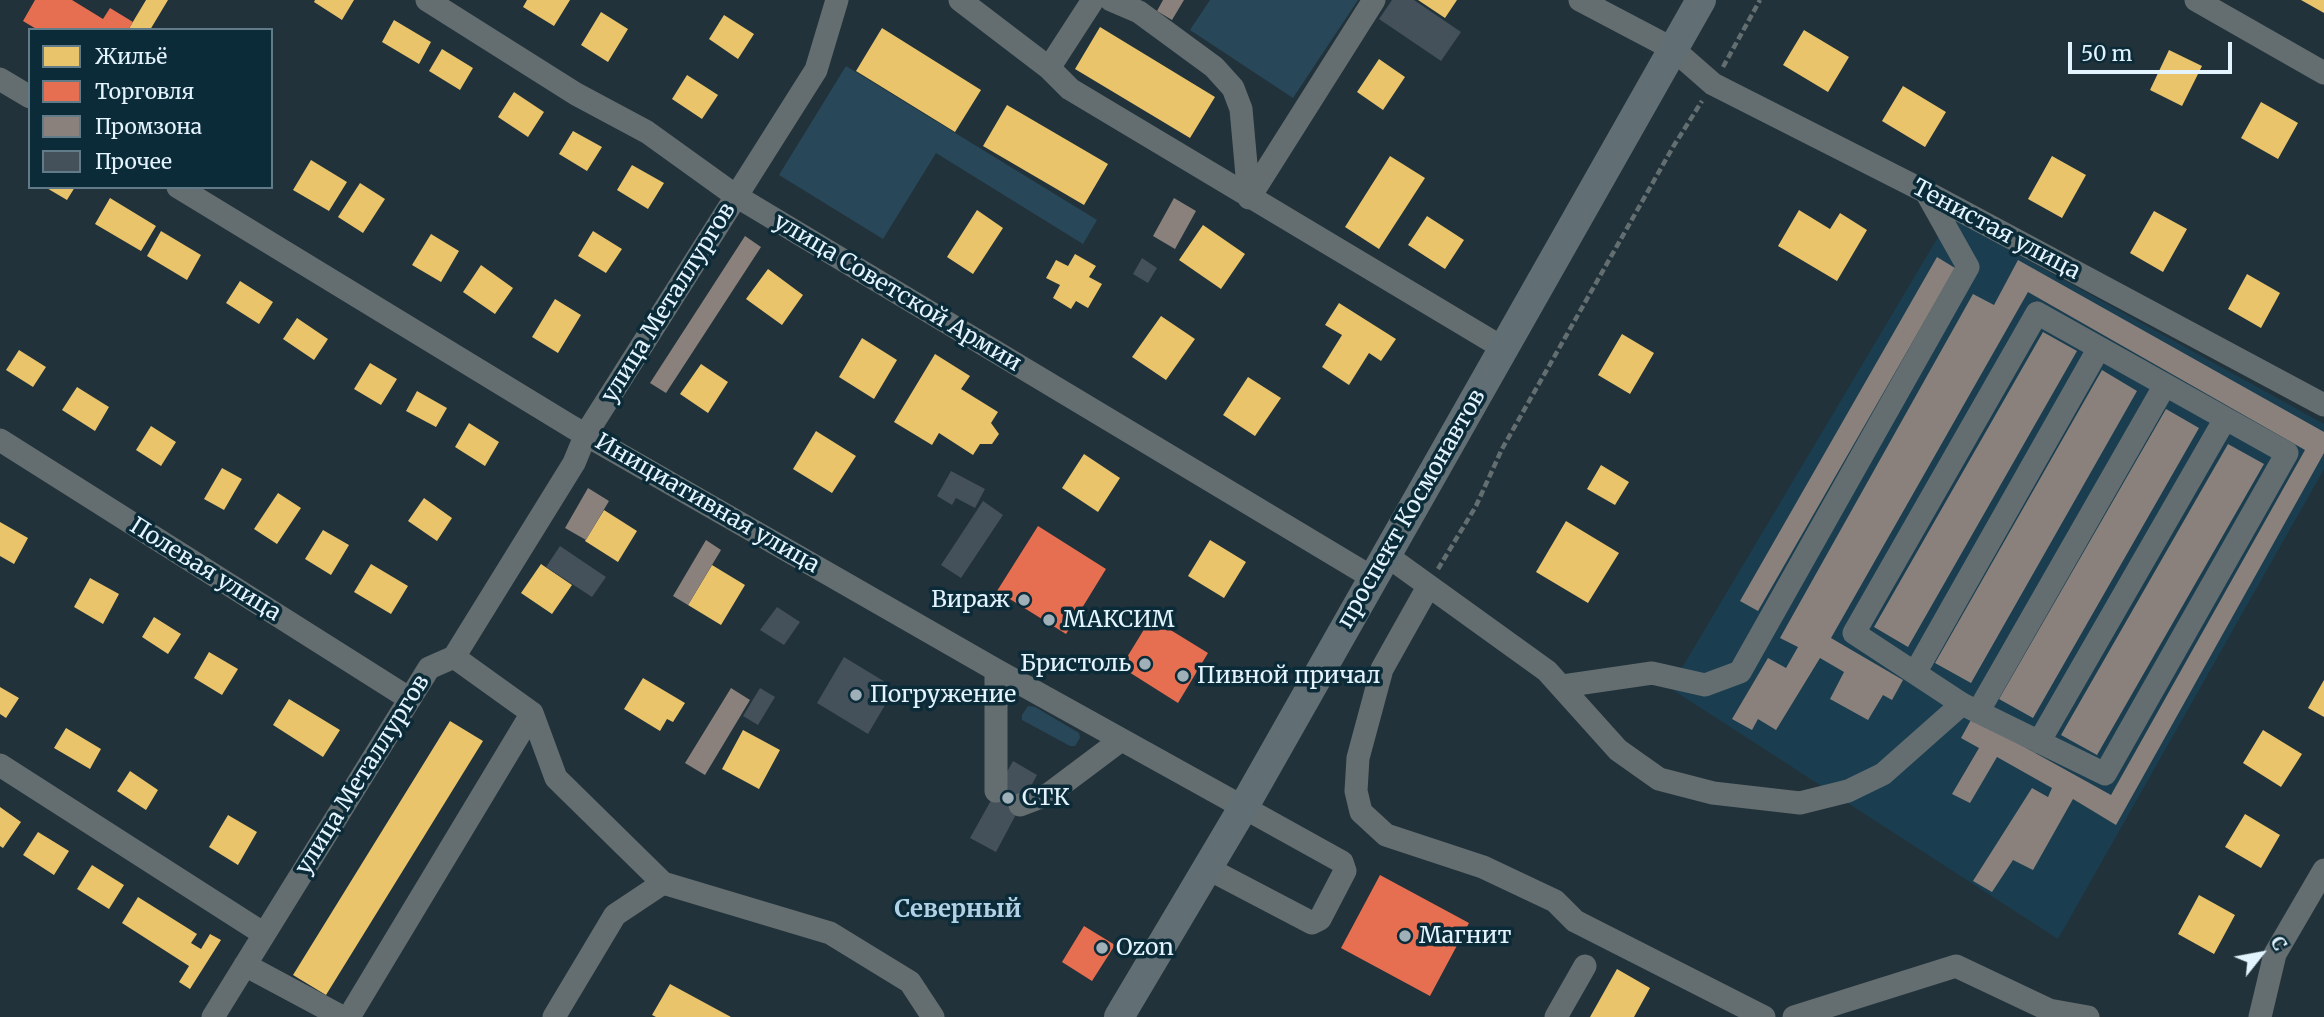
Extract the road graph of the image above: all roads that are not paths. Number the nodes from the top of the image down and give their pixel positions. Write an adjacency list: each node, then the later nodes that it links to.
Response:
1 (427, 0): 18 (street, улица Советской Армии)
2 (837, 0): 18 (street, улица Металлургов)
3 (960, 0): 12 (street)
4 (1093, 0): 12 (street)
5 (1111, 0): 10 (street)
6 (1374, 0): 19 (street)
7 (1580, 0): 11 (street, Тенистая улица)
8 (1701, 0): 11 (main road, проспект Космонавтов)
9 (2196, 0): 13 (street)
10 (1142, 6): 19 (street)
11 (1672, 50): 17 (street, Тенистая улица); 20 (main road, проспект Космонавтов)
12 (1049, 68): 19 (street)
13 (2324, 73)
14 (0, 79): 15 (street)
15 (28, 96)
16 (181, 189): 25 (street, Инициативная улица)
17 (1926, 192): 23 (street, Тенистая улица); 32 (street)
18 (736, 196): 25 (street, улица Металлургов); 27 (street, улица Советской Армии)
19 (1248, 198): 20 (street)
20 (1503, 348): 27 (main road, проспект Космонавтов)
21 (2099, 348): 22 (street); 31 (street); 31 (street)
22 (2165, 385): 24 (street); 34 (street, улица Советской Армии)
23 (2324, 405)
24 (2225, 419): 37 (street); 37 (street)
25 (586, 434): 29 (street, улица Металлургов); 30 (street, Инициативная улица)
26 (0, 440): 33 (street, Полевая улица)
27 (1379, 566): 28 (street, улица Советской Армии); 41 (main road, проспект Космонавтов)
28 (1428, 587): 32 (street, улица Советской Армии); 55 (street)
29 (454, 657): 33 (street, улица Металлургов); 35 (street)
30 (996, 670): 36 (street, Инициативная улица); 39 (street)
31 (1915, 673): 34 (street)
32 (1563, 686): 34 (street, улица Советской Армии)
33 (410, 699): 45 (street, улица Металлургов)
34 (1970, 708): 37 (street)
35 (532, 713): 44 (street); 50 (street)
36 (1121, 740): 40 (street); 41 (street, Инициативная улица)
37 (2039, 741)
38 (0, 765): 45 (street)
39 (996, 791)
40 (1020, 805)
41 (1243, 807): 42 (main road, проспект Космонавтов); 42 (street, Инициативная улица)
42 (1207, 868): 53 (main road, проспект Космонавтов)
43 (2324, 870): 58 (street)
44 (663, 883): 51 (street); 52 (street)
45 (264, 934): 46 (street, улица Металлургов)
46 (245, 965): 48 (street, улица Металлургов); 49 (street)
47 (1585, 966): 54 (street)
48 (213, 1017)
49 (342, 1017)
50 (349, 1017)
51 (554, 1017)
52 (933, 1017)
53 (1119, 1017)
54 (1556, 1017)
55 (1764, 1017)
56 (1794, 1017): 57 (street)
57 (2088, 1017)
58 (2260, 1017)

